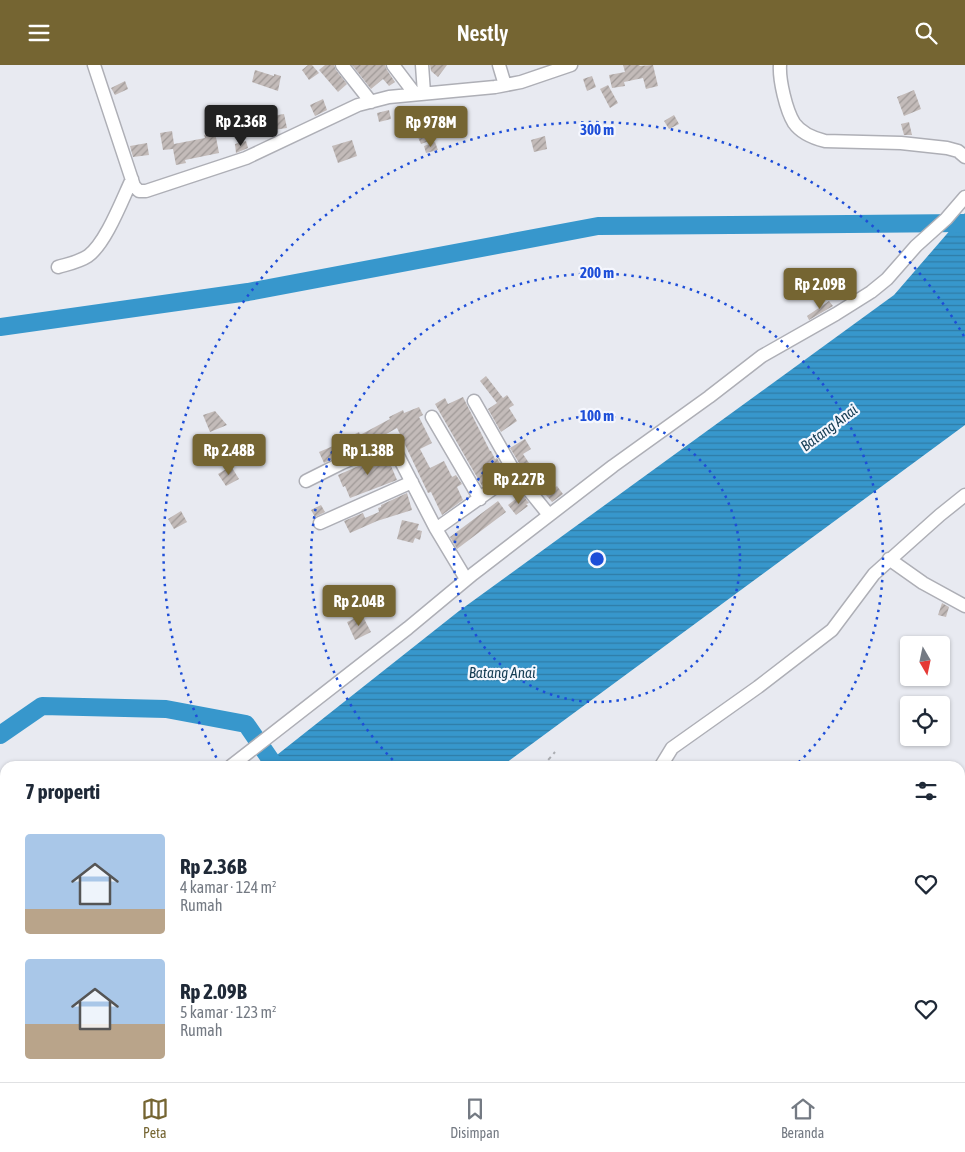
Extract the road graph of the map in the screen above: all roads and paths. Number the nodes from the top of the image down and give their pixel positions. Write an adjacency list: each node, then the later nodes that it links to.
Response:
1 (94, 65): 12 (street)
2 (342, 65): 10 (street)
3 (393, 65): 9 (street)
4 (422, 65): 9 (street)
5 (499, 65): 8 (street)
6 (571, 65): 8 (street)
7 (780, 65): 11 (street)
8 (505, 85): 9 (street)
9 (419, 93): 10 (street)
10 (371, 102): 12 (street)
11 (965, 157)
12 (132, 179): 14 (street)
13 (965, 197): 22 (street)
14 (58, 267)
15 (474, 401): 17 (street)
16 (432, 417): 21 (street)
17 (515, 473): 21 (street); 22 (street)
18 (306, 481): 19 (street)
19 (412, 482): 23 (street); 24 (street)
20 (965, 495): 25 (street)
21 (480, 499): 24 (street)
22 (549, 515): 26 (street)
23 (320, 523)
24 (436, 529): 26 (street)
25 (889, 559): 27 (street); 31 (street)
26 (466, 579): 29 (street)
27 (965, 606)
28 (555, 752): 30 (path)
29 (237, 761)
30 (547, 761)
31 (664, 761)

